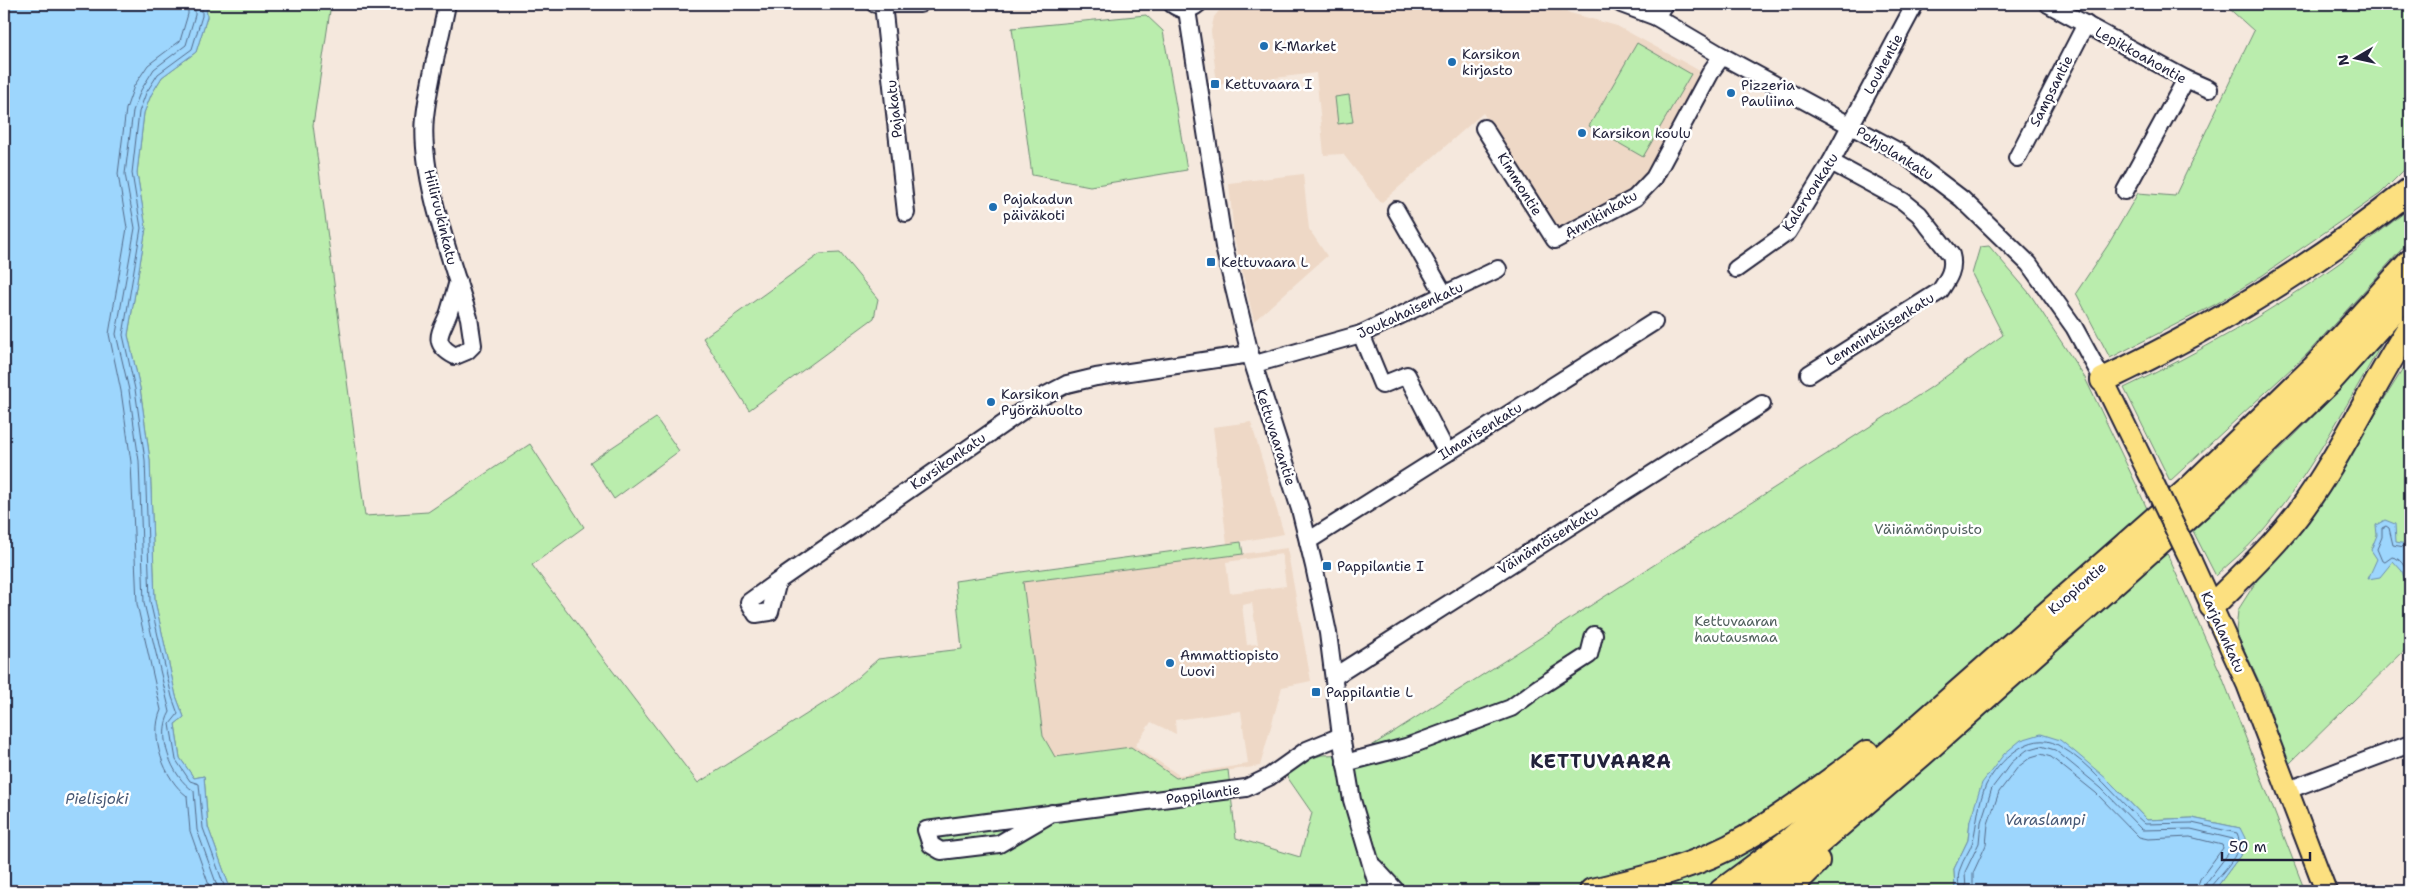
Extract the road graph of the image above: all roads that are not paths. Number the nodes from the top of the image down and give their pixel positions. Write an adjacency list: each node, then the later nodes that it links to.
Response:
1 (447, 4): 26 (street, Hiiliruukinkatu)
2 (875, 4): 3 (street)
3 (883, 4): 4 (street); 21 (street, Pajakatu)
4 (920, 4)
5 (1621, 4): 9 (street, Pohjolankatu)
6 (1915, 4): 14 (street, Louhentie)
7 (2048, 4): 10 (street, Lepikkoahontie)
8 (1186, 6): 32 (street, Kettuvaarantie)
9 (1660, 10): 11 (street, Pohjolankatu)
10 (2086, 24): 12 (street, Lepikkoahontie); 16 (street, Sampsantie)
11 (1722, 56): 14 (street, Pohjolankatu); 22 (street, Annikinkatu)
12 (2186, 79): 13 (street, Lepikkoahontie); 18 (street)
13 (2209, 89)
14 (1851, 125): 17 (street, Kalervonkatu); 34 (street, Pohjolankatu)
15 (1484, 128): 22 (street, Kimmontie)
16 (2017, 158)
17 (1831, 162): 25 (street, Kalervonkatu); 33 (street, Lemminkäisenkatu)
18 (2124, 190)
19 (2410, 190): 34 (highway)
20 (1396, 210): 28 (street)
21 (906, 213)
22 (1555, 240)
23 (2410, 262): 42 (highway, Kuopiontie)
24 (1498, 269): 28 (street, Joukahaisenkatu)
25 (1736, 269)
26 (458, 281)
27 (2410, 292): 45 (highway, Kuopiontie)
28 (1444, 294): 31 (street, Joukahaisenkatu)
29 (1654, 322): 36 (street, Ilmarisenkatu)
30 (2410, 327): 39 (highway)
31 (1361, 334): 32 (street, Joukahaisenkatu); 36 (street)
32 (1256, 358): 37 (street, Kettuvaarantie); 38 (street, Karsikonkatu)
33 (1809, 374)
34 (2103, 380): 39 (main road, Karjalankatu, bridge)
35 (1762, 404): 41 (street, Väinämöisenkatu)
36 (1447, 453): 37 (street, Ilmarisenkatu)
37 (1308, 541): 41 (street, Kettuvaarantie)
38 (778, 581)
39 (2212, 606): 47 (main road, Karjalankatu)
40 (1594, 635): 46 (street)
41 (1335, 676): 43 (street, Kettuvaarantie)
42 (1952, 697): 52 (highway); 53 (highway, Kuopiontie)
43 (1341, 736): 46 (street, Kettuvaarantie); 48 (street, Pappilantie)
44 (2410, 744): 47 (street)
45 (1922, 754): 54 (highway, Kuopiontie); 55 (highway)
46 (1345, 763): 49 (street, Kettuvaarantie)
47 (2288, 790): 56 (main road, Karjalankatu)
48 (1052, 814): 48 (street, Pappilantie)
49 (1371, 864): 50 (street, Kettuvaarantie); 51 (street, Kettuvaarantie)
50 (1379, 891)
51 (1396, 891)
52 (1592, 891)
53 (1722, 891)
54 (1757, 891)
55 (1787, 891)
56 (2326, 891)

